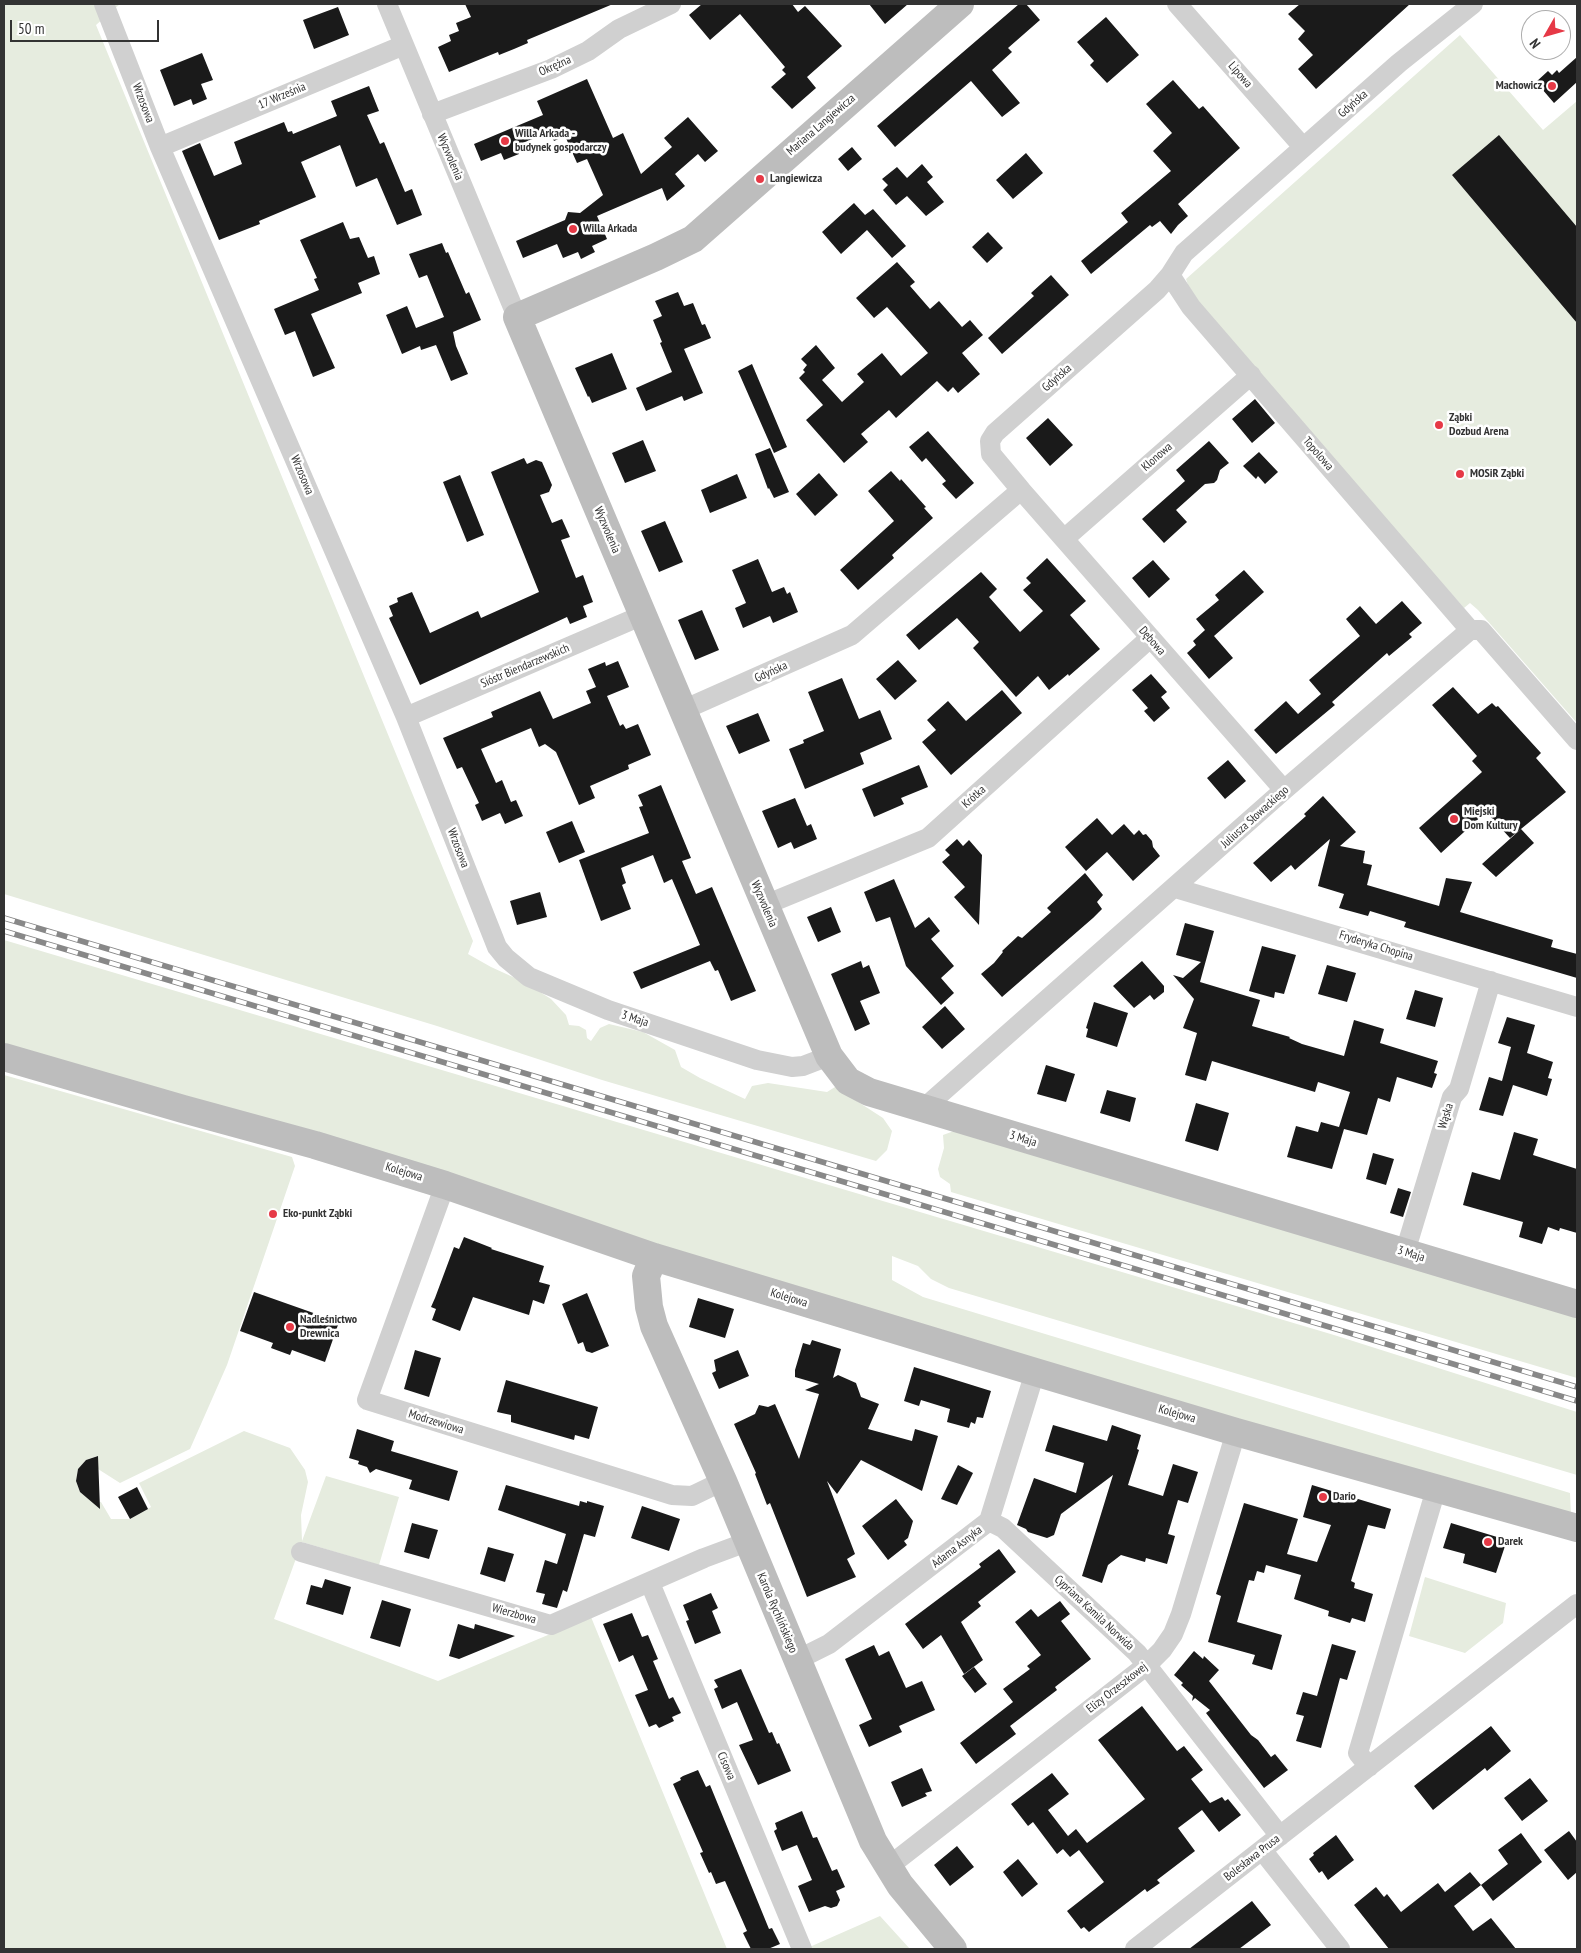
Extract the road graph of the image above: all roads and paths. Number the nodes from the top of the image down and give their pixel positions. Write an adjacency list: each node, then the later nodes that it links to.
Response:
1 (104, 4): 9 (street, Wrzosowa)
2 (387, 4): 7 (street, Wyzwolenia)
3 (671, 4): 8 (street, Okrężna)
4 (960, 4): 12 (street, Mariana Langiewicza)
5 (1178, 4): 10 (street, Lipowa)
6 (1472, 4): 10 (street, Gdyńska)
7 (404, 45): 8 (street, Wyzwolenia); 9 (street, 17 Września)
8 (432, 114): 12 (street, Wyzwolenia)
9 (160, 147): 20 (street, Wrzosowa)
10 (1303, 147): 11 (street, Gdyńska)
11 (1170, 275): 13 (street, Topolowa); 14 (street, Gdyńska)
12 (517, 317): 16 (street, Wyzwolenia)
13 (1251, 375): 15 (street, Klonowa); 17 (street, Topolowa)
14 (1021, 490): 15 (street, Dębowa); 19 (street, Gdyńska)
15 (1064, 540): 18 (street, Dębowa)
16 (643, 615): 19 (street, Wyzwolenia); 20 (street, Sióstr Biendarzewskich)
17 (1470, 630): 21 (street); 22 (street, Juliusza Słowackiego)
18 (1150, 638): 22 (street, Dębowa); 24 (street, Krótka)
19 (683, 710): 24 (street, Wyzwolenia)
20 (406, 717): 25 (street, Wrzosowa)
21 (1577, 740)
22 (1284, 790): 23 (street, Juliusza Słowackiego)
23 (1175, 888): 26 (street, Fryderyka Chopina); 30 (street, Juliusza Słowackiego)
24 (765, 905): 28 (street, Wyzwolenia)
25 (497, 947): 28 (street, 3 Maja)
26 (1491, 980): 27 (street, Fryderyka Chopina); 32 (street, Wąska)
27 (1577, 1006)
28 (829, 1056): 30 (street, 3 Maja)
29 (4, 1057): 31 (street, Kolejowa)
30 (923, 1109): 32 (street, 3 Maja)
31 (445, 1185): 33 (street, Kolejowa); 37 (street, Modrzewiowa)
32 (1405, 1252): 34 (street, 3 Maja)
33 (654, 1257): 35 (street, Kolejowa); 37 (street, Karola Rychlińskiego)
34 (1577, 1304)
35 (1035, 1372): 36 (street, Kolejowa); 39 (street, Adama Asnyka)
36 (1236, 1432): 38 (street, Kolejowa); 46 (street, Elizy Orzeszkowej)
37 (722, 1481): 41 (street, Karola Rychlińskiego)
38 (1436, 1489): 40 (street, Kolejowa); 47 (street)
39 (988, 1521): 45 (street, Adama Asnyka); 46 (street, Cypriana Kamila Norwida)
40 (1577, 1528)
41 (747, 1542): 43 (street, Wierzbowa); 45 (street, Karola Rychlińskiego)
42 (301, 1552): 43 (street, Wierzbowa)
43 (650, 1583): 51 (street, Cisowa)
44 (1577, 1604): 47 (street, Bolesława Prusa)
45 (797, 1660): 50 (street, Karola Rychlińskiego)
46 (1146, 1665): 48 (street, Cypriana Kamila Norwida); 50 (street, Elizy Orzeszkowej)
47 (1369, 1767): 48 (street, Bolesława Prusa)
48 (1280, 1836): 49 (street, Bolesława Prusa)
49 (1262, 1850): 53 (street, Bolesława Prusa); 54 (street)
50 (888, 1867): 52 (street, Karola Rychlińskiego)
51 (802, 1949)
52 (953, 1949)
53 (1135, 1949)
54 (1340, 1949)

